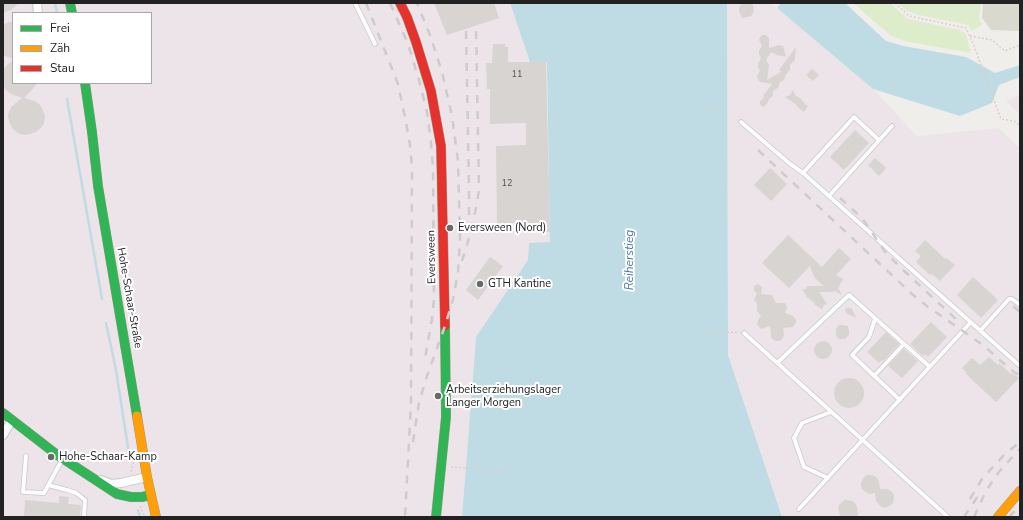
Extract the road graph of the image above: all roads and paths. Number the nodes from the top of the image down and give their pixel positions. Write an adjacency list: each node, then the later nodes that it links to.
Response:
1 (355, 3): 5 (lane)
2 (400, 3): 49 (street, Eversween)
3 (895, 3): 4 (path)
4 (970, 36): 6 (path); 12 (path)
5 (375, 44)
6 (1020, 45)
7 (85, 84): 39 (street, Hohe-Schaar-Straße)
8 (703, 109): 9 (path)
9 (725, 110)
10 (741, 122): 14 (lane)
11 (892, 126): 13 (lane)
12 (1020, 126)
13 (879, 140): 14 (lane); 15 (lane)
14 (803, 173): 15 (lane)
15 (829, 196): 18 (lane)
16 (1020, 305): 20 (lane)
17 (875, 318): 23 (lane); 24 (lane); 27 (lane)
18 (971, 322): 20 (lane); 26 (lane)
19 (737, 331): 21 (path)
20 (980, 331): 25 (lane)
21 (706, 333)
22 (744, 333): 24 (lane)
23 (904, 344): 26 (lane); 27 (lane)
24 (777, 363): 29 (lane)
25 (1020, 366)
26 (930, 367): 28 (lane)
27 (874, 376): 28 (lane)
28 (900, 400): 33 (lane)
29 (831, 412): 33 (lane); 40 (lane)
30 (3, 413): 31 (street)
31 (12, 420): 32 (street); 35 (street)
32 (3, 435)
33 (863, 440): 40 (lane); 50 (lane)
34 (26, 456): 41 (lane)
35 (63, 459): 38 (street); 41 (lane)
36 (512, 465): 37 (path)
37 (461, 467)
38 (78, 468): 39 (street); 43 (street)
39 (147, 477): 43 (street, Hohe-Schaar-Straße)
40 (828, 478): 45 (lane)
41 (48, 485): 46 (lane)
42 (1020, 491): 51 (street)
43 (151, 495): 48 (street, Hohe-Schaar-Straße)
44 (138, 504): 47 (path)
45 (799, 509)
46 (84, 517)
47 (145, 517)
48 (156, 517)
49 (436, 517)
50 (948, 517)
51 (998, 517)

